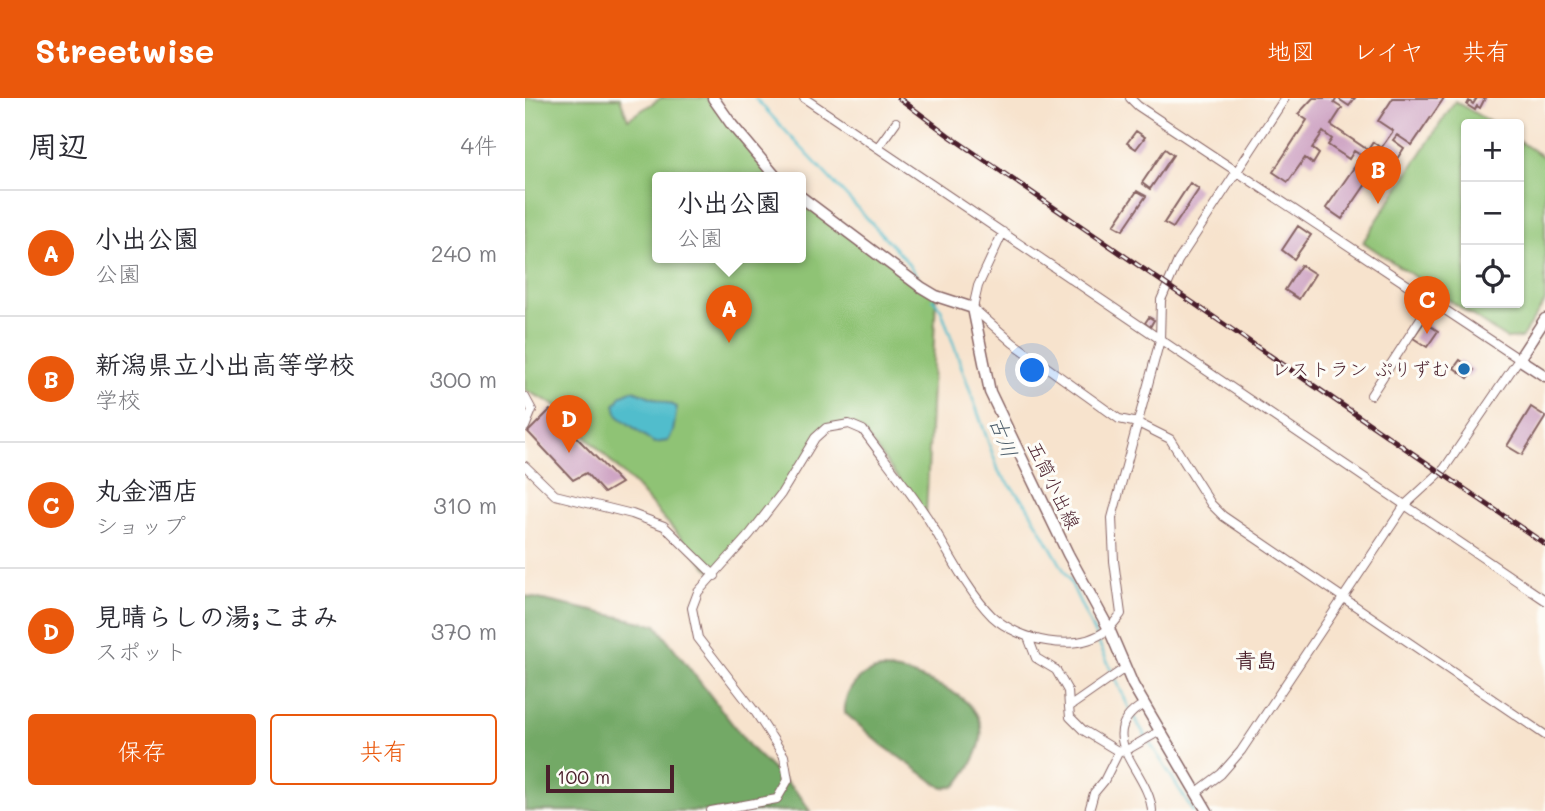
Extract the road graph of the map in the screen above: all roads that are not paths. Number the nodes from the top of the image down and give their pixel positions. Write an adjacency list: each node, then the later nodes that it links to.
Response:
1 (713, 98): 8 (main road)
2 (804, 98): 6 (street)
3 (1130, 98): 7 (street)
4 (1285, 98): 7 (street)
5 (896, 122): 6 (street)
6 (878, 147): 10 (street)
7 (1236, 170): 11 (street); 14 (street)
8 (772, 172)
9 (806, 201): 12 (main road)
10 (1003, 232): 12 (street); 14 (street)
11 (1432, 301): 15 (street); 17 (street)
12 (973, 308): 19 (street); 26 (main road, 五筒小出線)
13 (1545, 319): 15 (main road)
14 (1160, 340): 19 (street); 22 (street)
15 (1518, 359): 16 (main road); 22 (street)
16 (1545, 376)
17 (1371, 395)
18 (525, 397): 20 (street)
19 (1138, 423): 24 (street); 26 (street)
20 (525, 427)
21 (525, 467): 23 (street)
22 (1405, 505): 24 (street); 25 (street)
23 (715, 576): 27 (street); 35 (street)
24 (1343, 600): 32 (street); 34 (street)
25 (1545, 600)
26 (1109, 629): 27 (street); 28 (main road, 五筒小出線)
27 (1028, 637): 30 (street)
28 (1125, 668): 29 (main road, 五筒小出線); 30 (street)
29 (1144, 704): 31 (main road, 五筒小出線); 33 (street)
30 (1069, 707): 33 (street)
31 (1160, 731): 33 (street); 34 (main road, 五筒小出線)
32 (1545, 735)
33 (1122, 751): 36 (street); 37 (street)
34 (1197, 792): 38 (main road, 五筒小出線)
35 (711, 811)
36 (1089, 811)
37 (1152, 811)
38 (1207, 811)

